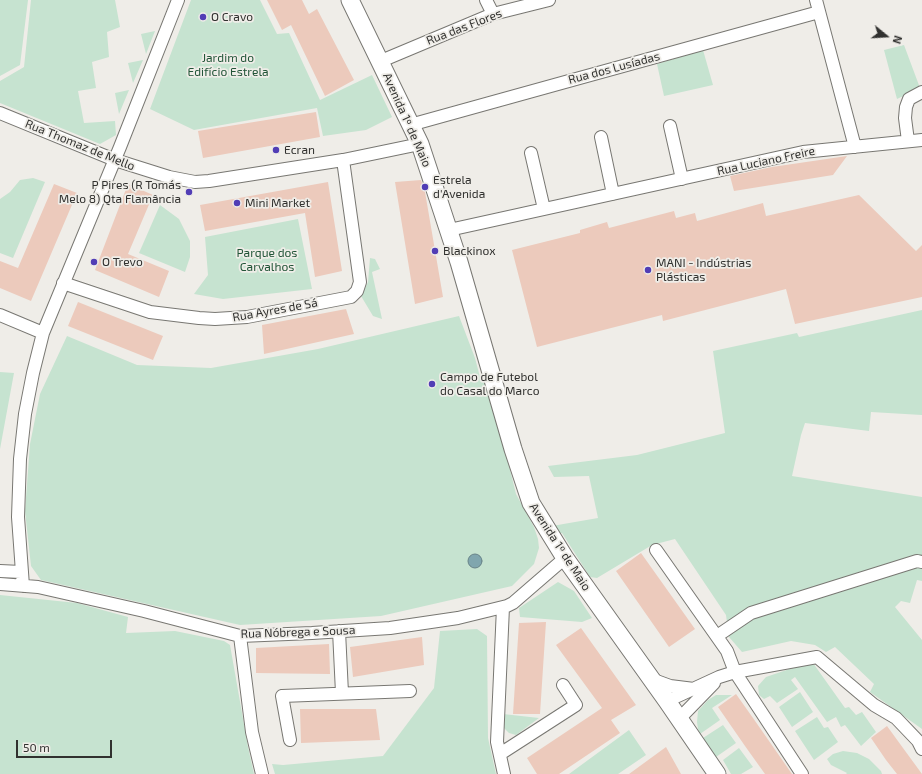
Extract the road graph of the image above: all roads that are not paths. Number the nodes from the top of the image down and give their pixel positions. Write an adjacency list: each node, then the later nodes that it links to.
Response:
1 (178, 0): 19 (street)
2 (350, 0): 8 (street, Avenida 1º de Maio)
3 (486, 0): 7 (street)
4 (549, 0): 7 (street, Rua das Flores)
5 (816, 0): 6 (street)
6 (819, 12): 11 (street, Rua dos Lusíadas); 17 (street)
7 (493, 14): 8 (street, Rua das Flores)
8 (381, 61): 11 (street, Avenida 1º de Maio)
9 (922, 92): 15 (street)
10 (0, 113): 19 (street, Rua Thomaz de Mello)
11 (410, 126): 16 (street, Avenida 1º de Maio)
12 (670, 126): 21 (street)
13 (601, 137): 22 (street)
14 (922, 140): 15 (street, Rua Luciano Freire)
15 (908, 141): 17 (street, Rua Luciano Freire)
16 (420, 144): 20 (street, Rua Thomaz de Mello); 24 (street, Avenida 1º de Maio)
17 (855, 147): 21 (street, Rua Luciano Freire)
18 (531, 153): 23 (street)
19 (115, 160): 20 (street, Rua Thomaz de Mello); 25 (street)
20 (343, 160): 25 (street, Rua Ayres de Sá)
21 (682, 179): 22 (street, Rua Luciano Freire)
22 (613, 194): 23 (street, Rua Luciano Freire)
23 (544, 210): 24 (street, Rua Luciano Freire)
24 (449, 230): 29 (street, Avenida 1º de Maio)
25 (63, 283): 27 (street)
26 (0, 315): 27 (street)
27 (43, 333): 32 (street)
28 (656, 550): 38 (street)
29 (565, 558): 35 (street, Rua Nóbrega e Sousa); 41 (street, Avenida 1º de Maio)
30 (922, 562): 38 (street)
31 (0, 571): 32 (street)
32 (21, 572): 34 (street)
33 (0, 584): 34 (street, Rua Nóbrega e Sousa)
34 (23, 586): 37 (street, Rua Nóbrega e Sousa)
35 (503, 607): 36 (street, Rua Nóbrega e Sousa); 50 (street)
36 (338, 631): 37 (street, Rua Nóbrega e Sousa); 45 (street)
37 (240, 636): 52 (street)
38 (717, 636): 39 (street)
39 (735, 672): 40 (street); 49 (street); 54 (street)
40 (719, 677): 43 (street); 47 (street)
41 (651, 679): 43 (street); 46 (street, Avenida 1º de Maio)
42 (563, 685): 50 (street)
43 (694, 689): 46 (street)
44 (410, 691): 45 (street)
45 (342, 693): 48 (street)
46 (668, 701): 47 (street, Avenida 1º de Maio)
47 (679, 719): 51 (street, Avenida 1º de Maio)
48 (290, 740)
49 (922, 748)
50 (500, 754): 53 (street)
51 (714, 773)
52 (262, 774)
53 (504, 774)
54 (802, 774)

